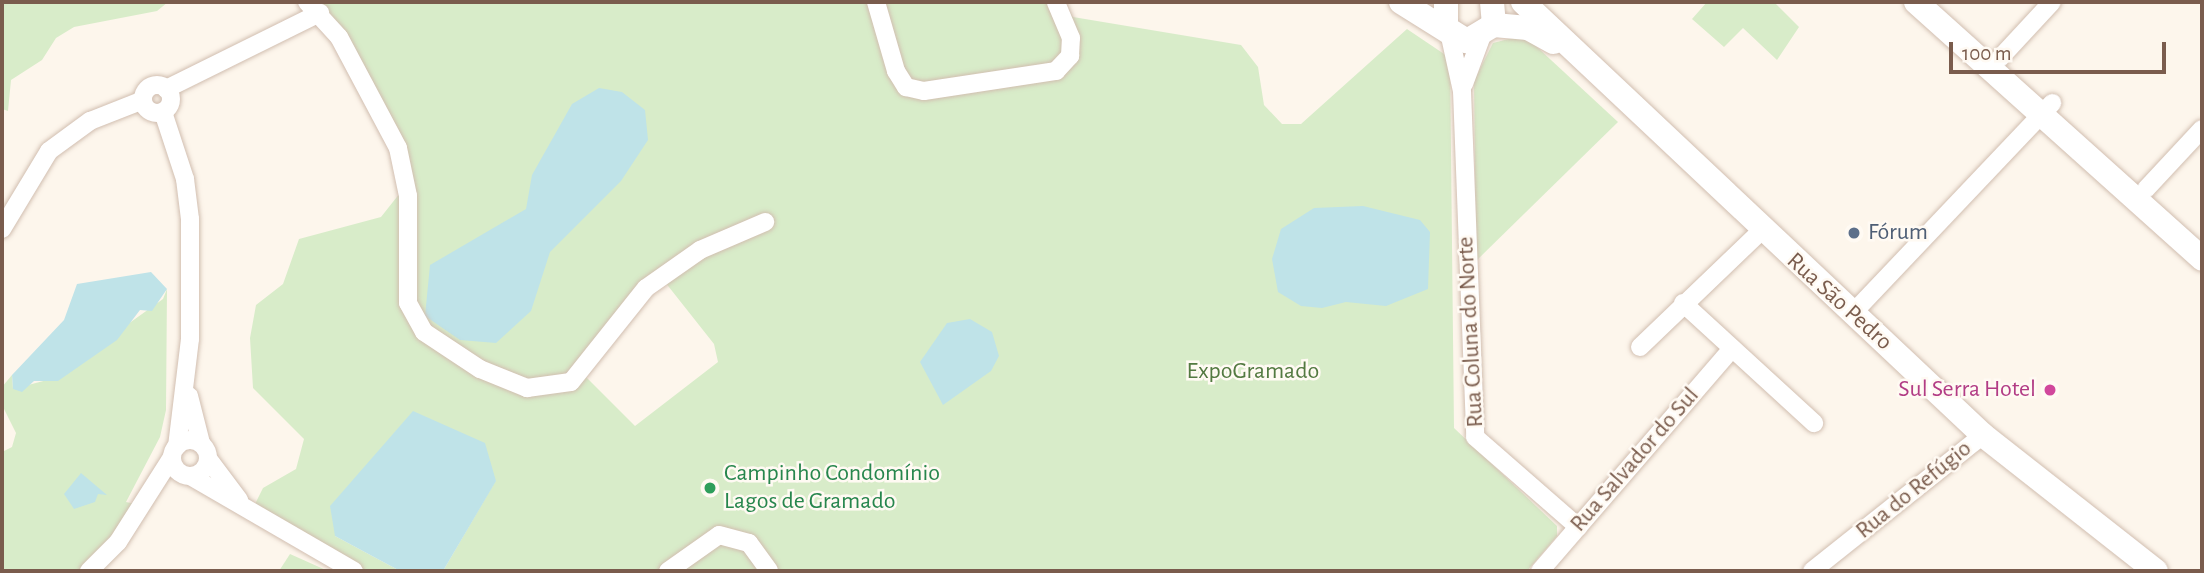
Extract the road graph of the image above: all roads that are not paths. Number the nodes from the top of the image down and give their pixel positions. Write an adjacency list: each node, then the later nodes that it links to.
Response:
1 (876, 2): 2 (street)
2 (1056, 2)
3 (1401, 2): 11 (main road)
4 (1446, 2): 11 (main road)
5 (1522, 2): 14 (main road, Rua São Pedro)
6 (1916, 2): 12 (main road)
7 (1938, 2): 12 (main road)
8 (2052, 2): 13 (street)
9 (313, 7): 15 (street); 22 (street)
10 (1492, 15): 11 (main road, Rua São Pedro); 14 (main road, Rua São Pedro); 16 (street, Rua Coluna do Norte)
11 (1449, 32): 16 (street, Rua Coluna do Norte)
12 (1965, 36): 13 (main road); 18 (main road)
13 (2000, 58): 18 (main road)
14 (1595, 76): 24 (main road, Rua São Pedro)
15 (166, 89): 17 (street); 19 (street)
16 (1462, 91): 36 (street, Rua Coluna do Norte)
17 (143, 100): 19 (street); 23 (street)
18 (2047, 109): 21 (main road); 25 (main road); 27 (street)
19 (163, 112): 30 (street)
20 (2202, 130): 21 (street)
21 (2146, 189): 25 (main road)
22 (765, 222)
23 (2, 229)
24 (1760, 231): 26 (street); 27 (main road, Rua São Pedro)
25 (2196, 245)
26 (1683, 303): 28 (street); 29 (street)
27 (1852, 314): 32 (main road, Rua São Pedro)
28 (1640, 347)
29 (1731, 350): 31 (street); 36 (street, Rua Salvador do Sul)
30 (186, 385): 33 (street); 34 (street)
31 (1814, 423)
32 (1983, 435): 42 (street, Rua do Refúgio); 43 (main road, Rua São Pedro)
33 (205, 452): 34 (street); 34 (street); 35 (street)
34 (180, 463): 35 (street); 37 (street)
35 (245, 508): 38 (street)
36 (1578, 527): 41 (street, Rua Salvador do Sul)
37 (89, 571)
38 (354, 571)
39 (668, 571): 40 (street)
40 (769, 571)
41 (1540, 571)
42 (1812, 571)
43 (2156, 571)

